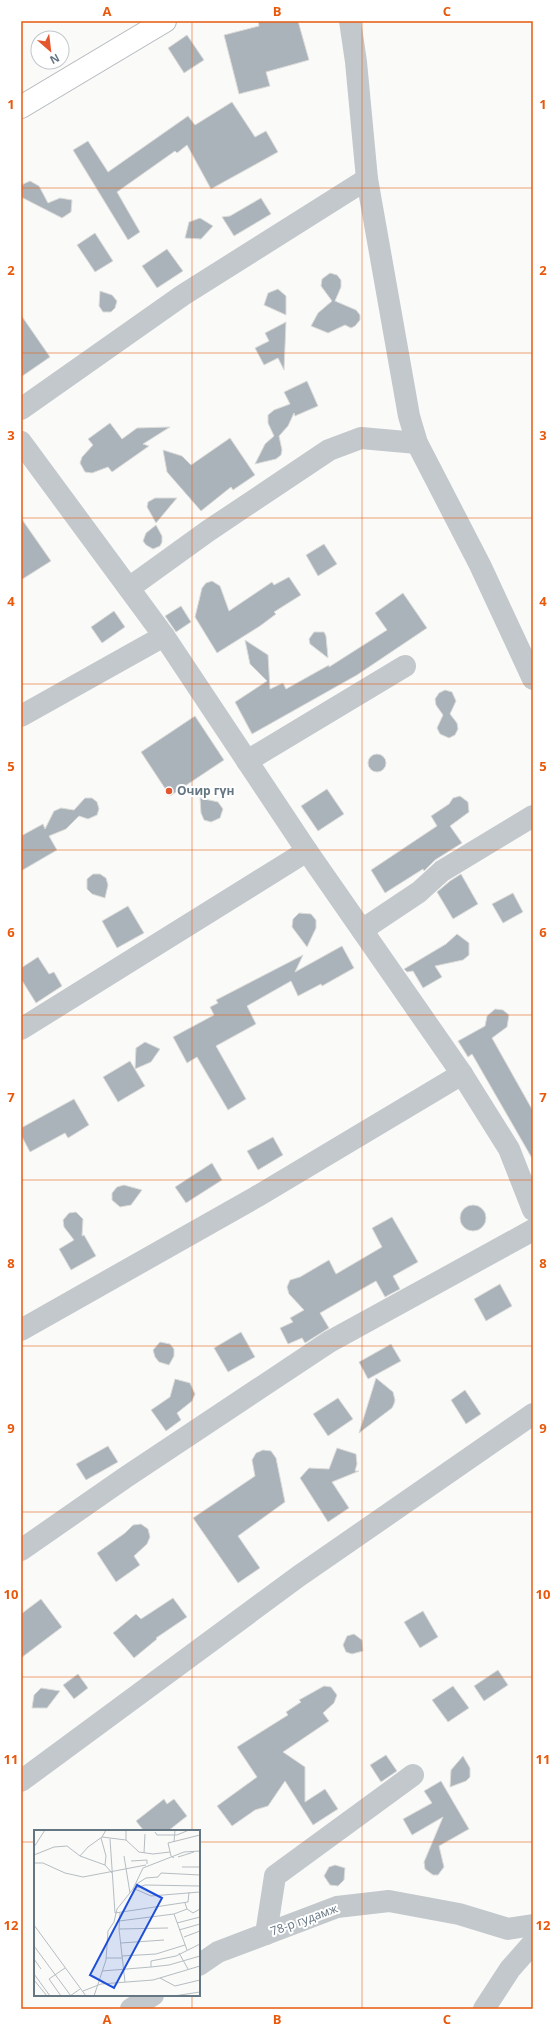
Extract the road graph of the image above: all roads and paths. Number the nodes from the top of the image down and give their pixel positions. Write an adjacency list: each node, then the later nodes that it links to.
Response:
1 (165, 21): 3 (main road)
2 (350, 21): 4 (street)
3 (21, 107)
4 (367, 179): 5 (street); 7 (street)
5 (21, 409)
6 (21, 442): 8 (street)
7 (417, 443): 8 (street); 11 (street)
8 (129, 588): 9 (street)
9 (164, 636): 12 (street); 13 (street)
10 (405, 666): 13 (street)
11 (533, 679)
12 (21, 716)
13 (247, 762): 15 (street)
14 (533, 816): 16 (street)
15 (307, 851): 16 (street); 17 (street)
16 (362, 930): 18 (street)
17 (21, 1029)
18 (462, 1074): 19 (street); 21 (street)
19 (533, 1210)
20 (533, 1230): 23 (street)
21 (21, 1330)
22 (533, 1414): 25 (street)
23 (21, 1550)
24 (413, 1775): 27 (street)
25 (21, 1781)
26 (533, 1925): 27 (street, 78-р гудамж)
27 (266, 1934): 29 (street, 78-р гудамж)
28 (533, 1943): 32 (street)
29 (200, 1964)
30 (151, 1996): 31 (street)
31 (131, 2009)
32 (484, 2009)

